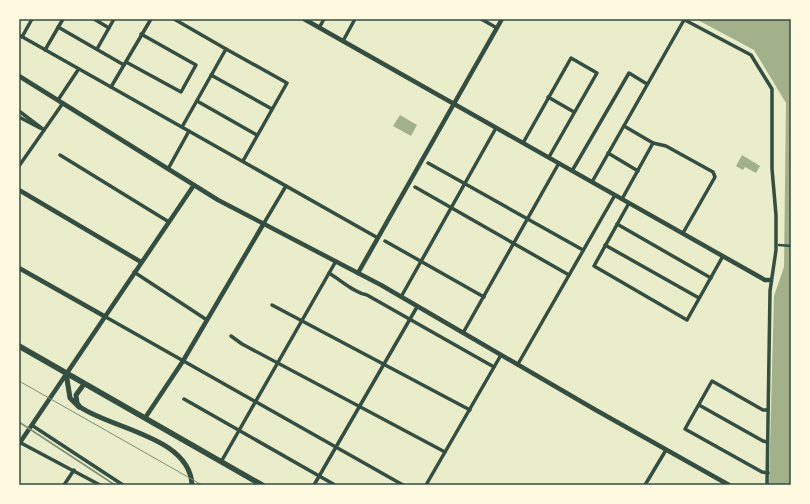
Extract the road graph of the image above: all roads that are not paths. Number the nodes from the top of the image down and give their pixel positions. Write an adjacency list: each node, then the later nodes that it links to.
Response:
1 (32, 19): 18 (street)
2 (63, 19): 13 (street)
3 (94, 19): 14 (street)
4 (114, 19): 14 (street)
5 (151, 19): 17 (street)
6 (174, 19): 21 (street)
7 (304, 19): 15 (street)
8 (324, 19): 15 (street)
9 (355, 19): 19 (street)
10 (481, 19): 16 (street)
11 (502, 19): 16 (street)
12 (683, 19): 27 (street); 89 (street)
13 (58, 27): 20 (street); 22 (street)
14 (109, 28): 20 (street)
15 (319, 28): 19 (street)
16 (497, 28): 33 (street)
17 (142, 34): 23 (street); 23 (street)
18 (20, 36): 22 (street)
19 (343, 41): 33 (street)
20 (97, 49): 23 (street)
21 (226, 49): 25 (street); 34 (street)
22 (45, 50): 24 (street)
23 (125, 63): 28 (street)
24 (78, 70): 28 (street); 30 (street)
25 (211, 75): 31 (street); 34 (street)
26 (19, 76): 30 (street)
27 (647, 84): 39 (street); 55 (street)
28 (111, 87): 40 (street)
29 (548, 98): 36 (street); 36 (street); 45 (street)
30 (58, 100): 32 (street)
31 (197, 101): 40 (street); 44 (street)
32 (63, 103): 42 (street); 54 (street)
33 (454, 104): 41 (street); 72 (street)
34 (272, 109): 44 (street)
35 (19, 111): 37 (street)
36 (574, 112): 49 (street)
37 (23, 114): 38 (street); 42 (street)
38 (20, 119): 42 (street)
39 (624, 126): 46 (street); 47 (street)
40 (182, 127): 43 (street)
41 (496, 128): 45 (street); 58 (street)
42 (44, 130): 53 (street)
43 (190, 131): 50 (street); 54 (street)
44 (258, 135): 50 (street)
45 (523, 142): 49 (street)
46 (653, 143): 56 (street); 71 (street)
47 (608, 153): 56 (street); 57 (street)
48 (60, 155): 68 (street)
49 (549, 157): 52 (street)
50 (243, 161): 60 (street)
51 (428, 163): 58 (street)
52 (559, 164): 55 (street); 67 (street)
53 (19, 166)
54 (168, 169): 59 (street)
55 (572, 171): 57 (street)
56 (638, 171): 64 (street)
57 (592, 182): 63 (street)
58 (465, 183): 66 (street); 67 (street)
59 (194, 185): 68 (street); 69 (street)
60 (286, 186): 69 (street); 72 (street)
61 (415, 187): 66 (street)
62 (19, 190): 82 (street)
63 (615, 194): 64 (street); 78 (street)
64 (622, 199): 65 (street)
65 (629, 203): 70 (street); 71 (street)
66 (451, 208): 74 (street); 81 (street)
67 (528, 219): 74 (street); 78 (street)
68 (169, 222): 82 (street)
69 (264, 223): 80 (street); 97 (street)
70 (617, 224): 75 (street); 88 (street)
71 (683, 233): 79 (street)
72 (378, 238): 86 (street)
73 (385, 241): 81 (street)
74 (514, 244): 87 (street); 91 (street)
75 (605, 245): 92 (street); 92 (street)
76 (779, 245): 77 (street)
77 (791, 246)
78 (583, 250): 87 (street)
79 (723, 256): 88 (street); 89 (street)
80 (336, 261): 85 (street); 86 (street)
81 (421, 261): 90 (street); 91 (street)
82 (141, 262): 84 (street)
83 (19, 268): 95 (street)
84 (134, 272): 95 (street); 97 (street)
85 (328, 273): 96 (street); 98 (street)
86 (358, 273): 90 (street)
87 (569, 275): 106 (street)
88 (711, 278): 92 (street)
89 (770, 280): 116 (street)
90 (401, 297): 94 (street)
91 (484, 297): 99 (street)
92 (699, 298)
93 (272, 305): 98 (street)
94 (417, 307): 96 (street); 99 (street)
95 (104, 316): 103 (street); 108 (street)
96 (409, 319): 105 (street); 107 (street)
97 (207, 320): 103 (street)
98 (302, 320): 104 (street); 105 (street)
99 (463, 333): 102 (street)
100 (231, 336): 104 (street)
101 (19, 346): 108 (highway)
102 (501, 354): 106 (street); 107 (street)
103 (183, 361): 111 (street); 117 (street)
104 (277, 362): 111 (street); 113 (street)
105 (384, 364): 113 (street); 115 (street)
106 (518, 364): 123 (street)
107 (494, 367): 115 (street)
108 (66, 373): 109 (highway); 114 (main road); 118 (street)
109 (84, 384): 114 (main road); 117 (highway)
110 (184, 399): 119 (street)
111 (255, 401): 119 (street); 122 (street)
112 (699, 405): 116 (street); 121 (street); 127 (street)
113 (359, 406): 122 (street); 124 (street)
114 (84, 409): 132 (main road)
115 (470, 410): 124 (street)
116 (768, 410): 121 (street)
117 (145, 418): 125 (highway)
118 (33, 426): 120 (street); 131 (street)
119 (238, 430): 125 (street); 128 (street)
120 (20, 442): 126 (street)
121 (767, 442): 127 (street)
122 (336, 447): 128 (street); 136 (street)
123 (666, 450): 138 (street); 139 (street)
124 (445, 452): 137 (street)
125 (221, 462): 133 (highway)
126 (74, 470): 129 (street); 130 (street)
127 (768, 473): 140 (street)
128 (319, 476): 134 (street); 135 (street)
129 (64, 485)
130 (100, 485)
131 (123, 485)
132 (192, 485)
133 (262, 485)
134 (314, 485)
135 (335, 485)
136 (403, 485)
137 (426, 485)
138 (646, 485)
139 (729, 485)
140 (767, 485)

